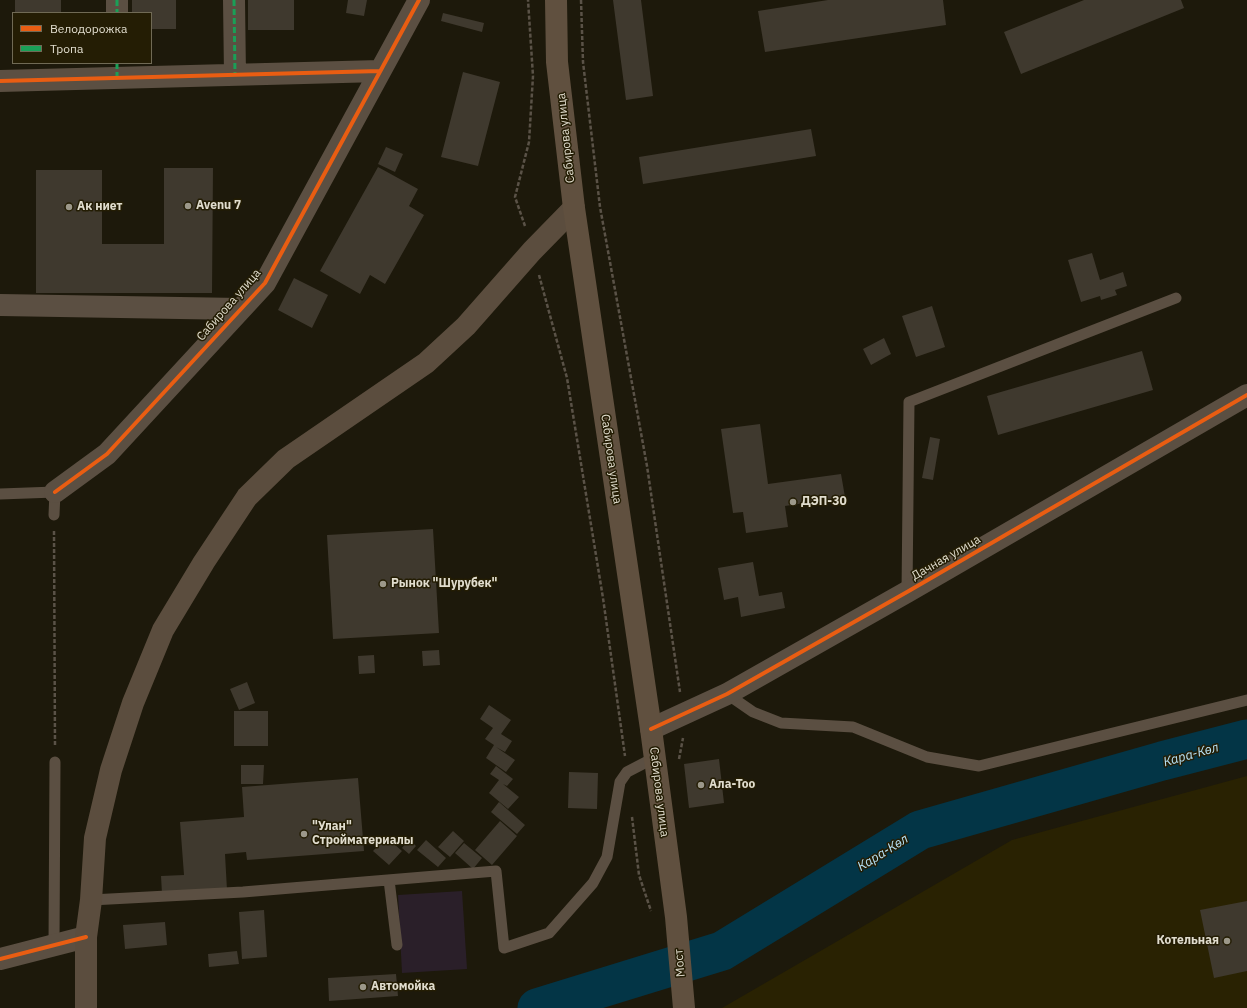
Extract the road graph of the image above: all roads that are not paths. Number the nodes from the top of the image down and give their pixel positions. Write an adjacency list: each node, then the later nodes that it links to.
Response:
1 (117, 0): 5 (street)
2 (234, 0): 8 (street)
3 (418, 0): 7 (street, Сабирова улица)
4 (556, 0): 10 (highway, Сабирова улица)
5 (117, 12)
6 (117, 71): 8 (street); 9 (street)
7 (380, 71): 8 (street); 13 (street, Сабирова улица)
8 (235, 75)
9 (0, 81)
10 (574, 208): 21 (highway, Сабирова улица); 25 (main road)
11 (1176, 298): 18 (lane)
12 (0, 305): 13 (street, Сабирова улица)
13 (240, 309): 15 (street, Сабирова улица)
14 (1247, 396): 18 (street, Дачная улица)
15 (55, 492): 16 (lane); 17 (lane)
16 (0, 494)
17 (54, 515)
18 (907, 592): 19 (street, Дачная улица)
19 (727, 694): 20 (lane); 21 (street, Дачная улица)
20 (1247, 700)
21 (651, 729): 22 (highway, Сабирова улица)
22 (654, 758): 24 (lane); 26 (highway, Сабирова улица)
23 (55, 762): 28 (lane)
24 (389, 880): 25 (lane); 29 (lane)
25 (90, 900): 27 (main road)
26 (676, 917): 32 (highway, Мост)
27 (86, 937): 28 (street); 31 (main road)
28 (54, 945): 30 (street)
29 (397, 945)
30 (0, 959)
31 (86, 998)
32 (684, 1008)

